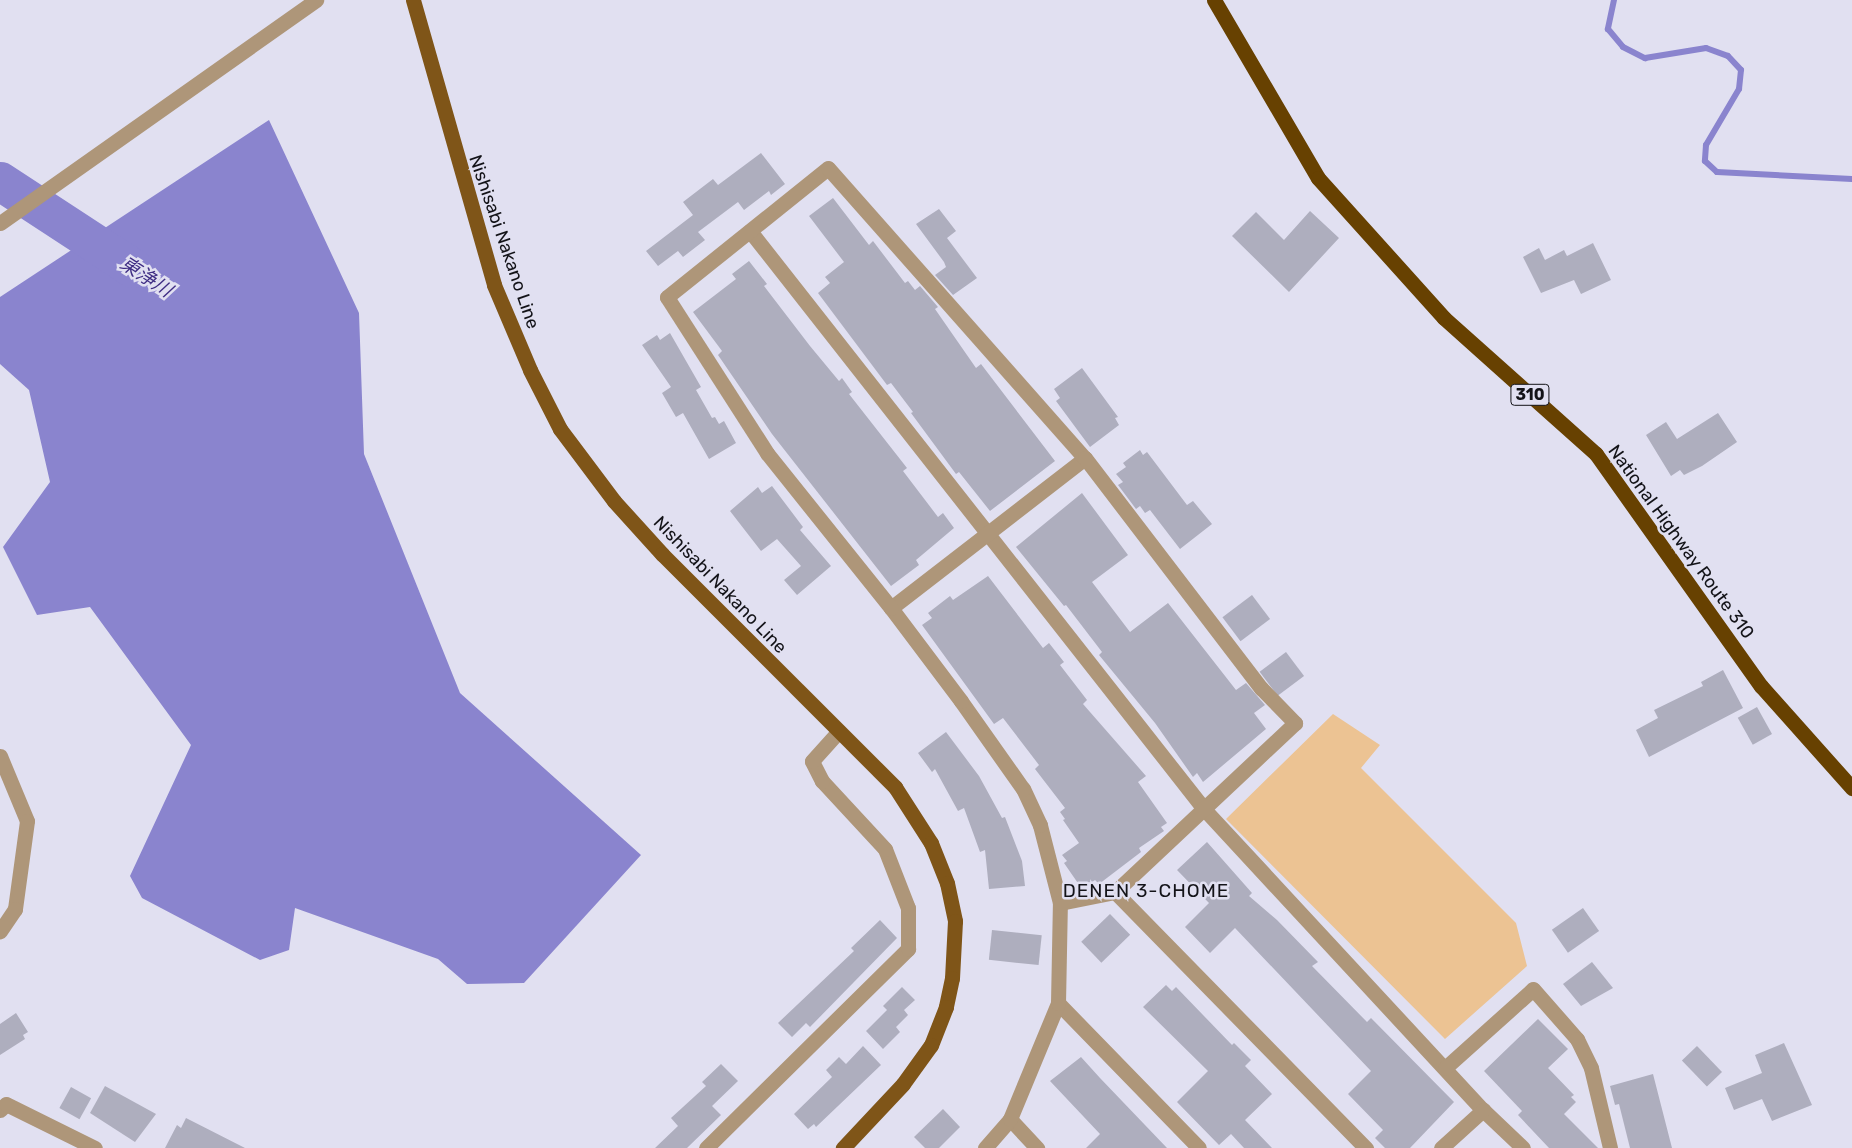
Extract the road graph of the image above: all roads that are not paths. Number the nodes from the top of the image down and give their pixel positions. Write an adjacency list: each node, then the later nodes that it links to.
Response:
1 (316, 0): 4 (street)
2 (413, 0): 9 (main road, Nishisabi Nakano Line)
3 (1214, 0): 11 (highway, National Highway Route 310 / 310)
4 (0, 222)
5 (750, 231): 6 (street); 7 (street); 8 (street)
6 (1085, 458): 7 (street); 12 (street)
7 (988, 535): 8 (street); 12 (street)
8 (891, 608): 14 (street)
9 (839, 731): 22 (street); 23 (main road, Nishisabi Nakano Line)
10 (0, 756): 15 (street)
11 (1852, 788)
12 (1204, 809): 13 (street); 17 (street)
13 (1115, 892): 14 (street); 27 (street)
14 (1060, 903): 16 (street)
15 (0, 931)
16 (1058, 1003): 20 (street); 26 (street)
17 (1445, 1068): 19 (street); 30 (street)
18 (0, 1110): 21 (street)
19 (1483, 1110): 28 (street); 29 (street)
20 (1010, 1119): 24 (street); 25 (street)
21 (95, 1148)
22 (706, 1148)
23 (842, 1148)
24 (985, 1148)
25 (1037, 1148)
26 (1199, 1148)
27 (1366, 1148)
28 (1441, 1148)
29 (1523, 1148)
30 (1610, 1148)

